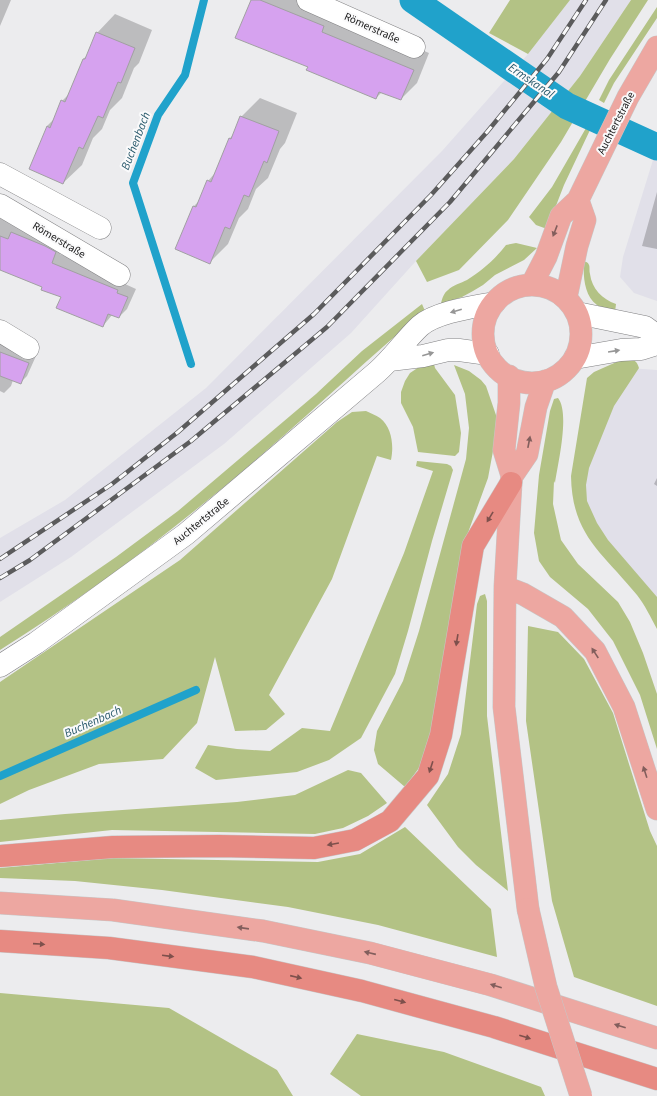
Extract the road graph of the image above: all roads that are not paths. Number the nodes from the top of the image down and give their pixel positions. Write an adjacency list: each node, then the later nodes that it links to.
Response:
1 (308, 0): 2 (street, Römerstraße)
2 (414, 47)
3 (657, 48): 5 (main road, Auchtertstraße)
4 (0, 174): 7 (street)
5 (578, 200): 9 (main road, Auchtertstraße, one-way to 9); 11 (main road)
6 (0, 205): 8 (street, Römerstraße)
7 (100, 228)
8 (118, 275)
9 (532, 284): 10 (main road); 11 (main road)
10 (494, 303): 16 (main road); 18 (street, Auchtertstraße, one-way to 18)
11 (571, 305): 13 (street); 17 (main road)
12 (0, 331): 15 (street)
13 (657, 336)
14 (657, 344): 17 (street, one-way to 14)
15 (28, 348)
16 (488, 354): 18 (street, one-way to 16); 19 (main road)
17 (575, 358): 20 (main road)
18 (390, 360): 23 (street, Auchtertstraße)
19 (508, 376): 20 (main road); 21 (main road)
20 (544, 381): 21 (main road, one-way to 20)
21 (511, 480): 22 (main road); 25 (highway, one-way to 25)
22 (505, 587): 24 (main road, one-way to 22); 30 (main road, bridge)
23 (0, 666)
24 (657, 809)
25 (0, 856)
26 (0, 903): 28 (main road, one-way to 26)
27 (0, 941): 29 (highway, one-way to 29)
28 (657, 1038)
29 (657, 1079)
30 (581, 1096)

